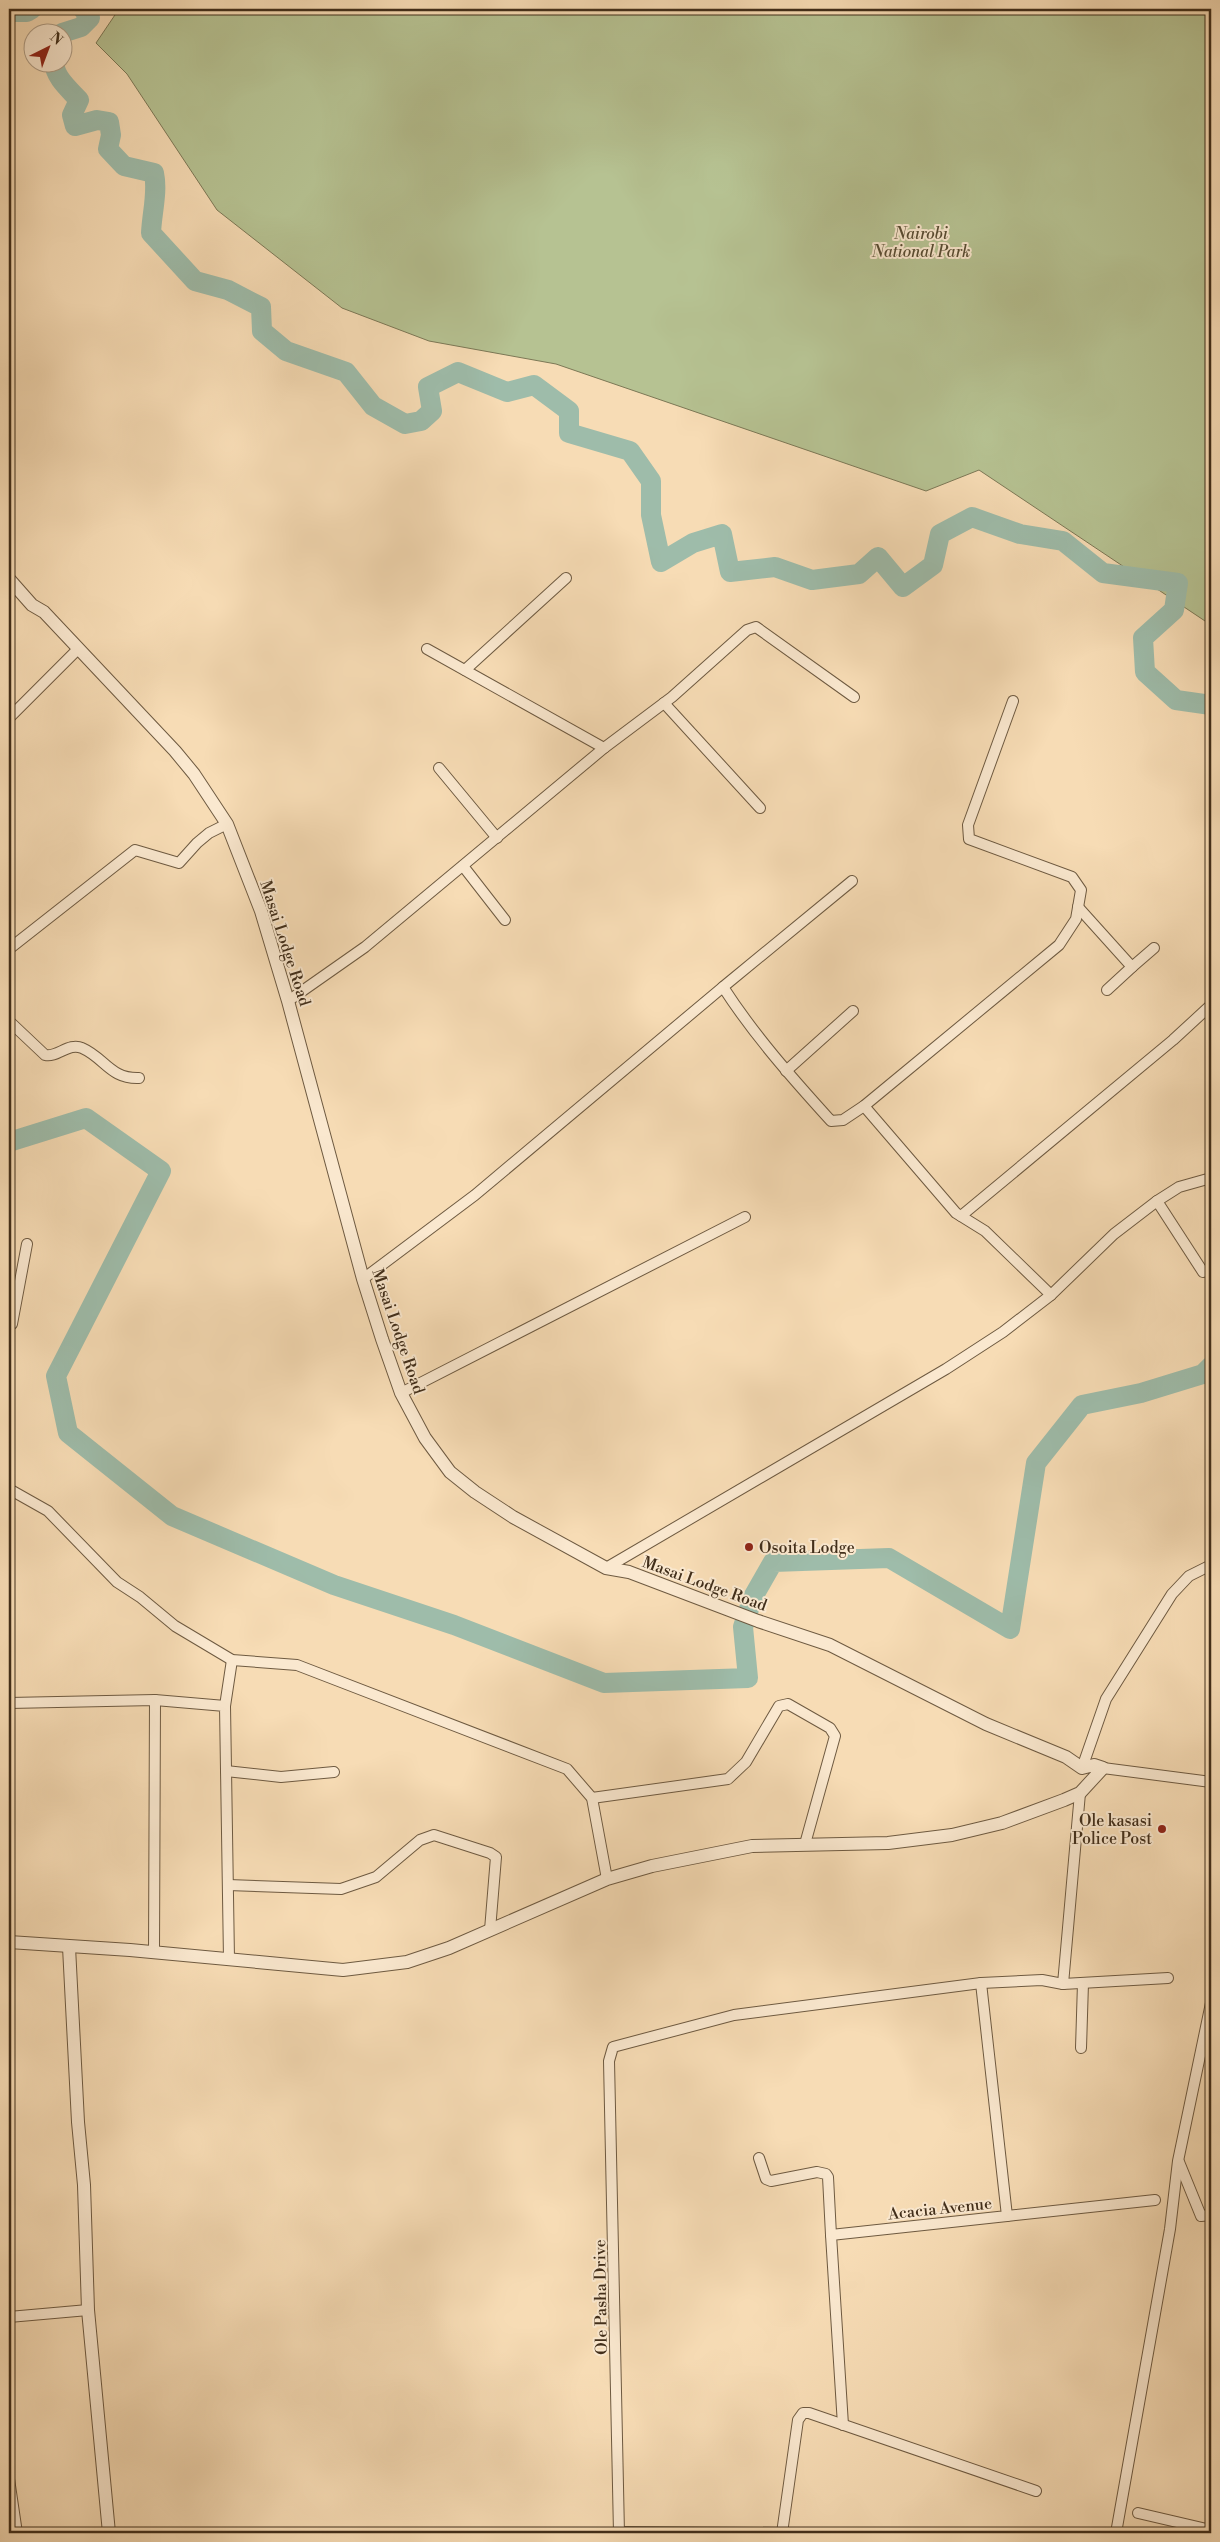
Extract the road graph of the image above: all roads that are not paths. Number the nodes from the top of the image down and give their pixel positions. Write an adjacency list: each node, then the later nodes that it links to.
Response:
1 (566, 578): 5 (street)
2 (9, 579): 3 (street, Masai Lodge Road)
3 (78, 648): 9 (street); 13 (street, Masai Lodge Road)
4 (427, 649): 5 (street)
5 (465, 670): 10 (street)
6 (854, 696): 8 (street)
7 (1013, 701): 17 (street)
8 (664, 703): 10 (street); 12 (street)
9 (9, 718)
10 (604, 748): 14 (street)
11 (439, 768): 14 (street)
12 (760, 808)
13 (227, 824): 20 (street); 24 (street, Masai Lodge Road)
14 (497, 838): 15 (street)
15 (463, 866): 18 (street); 24 (street)
16 (852, 881): 22 (street)
17 (1078, 907): 21 (street); 30 (street)
18 (504, 920)
19 (1154, 948): 21 (street)
20 (9, 949)
21 (1132, 968): 23 (street)
22 (722, 987): 28 (street); 37 (street)
23 (1107, 990)
24 (288, 1001): 37 (street, Masai Lodge Road)
25 (1211, 1005): 33 (street)
26 (853, 1011): 28 (street)
27 (9, 1021): 29 (street)
28 (786, 1072): 30 (street)
29 (139, 1078)
30 (864, 1106): 33 (street)
31 (1211, 1178): 32 (street)
32 (1157, 1201): 36 (street); 38 (street)
33 (961, 1216): 38 (street)
34 (744, 1217): 41 (street)
35 (26, 1244): 39 (street)
36 (1203, 1272)
37 (363, 1278): 41 (street, Masai Lodge Road)
38 (1051, 1295): 44 (street)
39 (10, 1325): 40 (street)
40 (9, 1336)
41 (401, 1393): 44 (street, Masai Lodge Road)
42 (9, 1489): 45 (street)
43 (1211, 1565): 49 (street)
44 (606, 1568): 49 (street, Masai Lodge Road)
45 (232, 1660): 48 (street); 55 (street)
46 (155, 1700): 47 (street); 48 (street); 62 (street)
47 (9, 1703)
48 (224, 1706): 51 (street)
49 (1082, 1768): 50 (street)
50 (1103, 1768): 53 (street); 54 (street)
51 (226, 1771): 52 (street); 58 (street)
52 (334, 1772)
53 (1211, 1782)
54 (1080, 1792): 56 (street); 66 (street)
55 (592, 1798): 56 (street); 57 (street)
56 (805, 1844): 57 (street)
57 (607, 1879): 59 (street)
58 (228, 1885): 59 (street); 63 (street)
59 (490, 1930): 63 (street)
60 (9, 1942): 61 (street)
61 (69, 1947): 62 (street); 76 (street)
62 (154, 1952): 63 (street)
63 (229, 1959)
64 (1168, 1978): 67 (street)
65 (981, 1983): 66 (street); 74 (street, Acacia Avenue); 85 (street, Ole Pasha Drive)
66 (1063, 1984): 67 (street)
67 (1083, 1984): 69 (street)
68 (1211, 2003): 71 (street)
69 (1081, 2048)
70 (759, 2158): 75 (street)
71 (1178, 2161): 73 (street); 87 (street)
72 (1155, 2200): 74 (street)
73 (1211, 2215)
74 (1007, 2216): 75 (street, Acacia Avenue)
75 (832, 2236): 78 (street)
76 (88, 2310): 77 (street); 84 (street)
77 (9, 2317)
78 (843, 2425): 80 (street); 86 (street)
79 (9, 2479): 83 (street)
80 (1036, 2491)
81 (1138, 2513): 82 (street)
82 (1211, 2530)
83 (17, 2533)
84 (109, 2533)
85 (619, 2533): 86 (street)
86 (783, 2533)
87 (1116, 2533)

